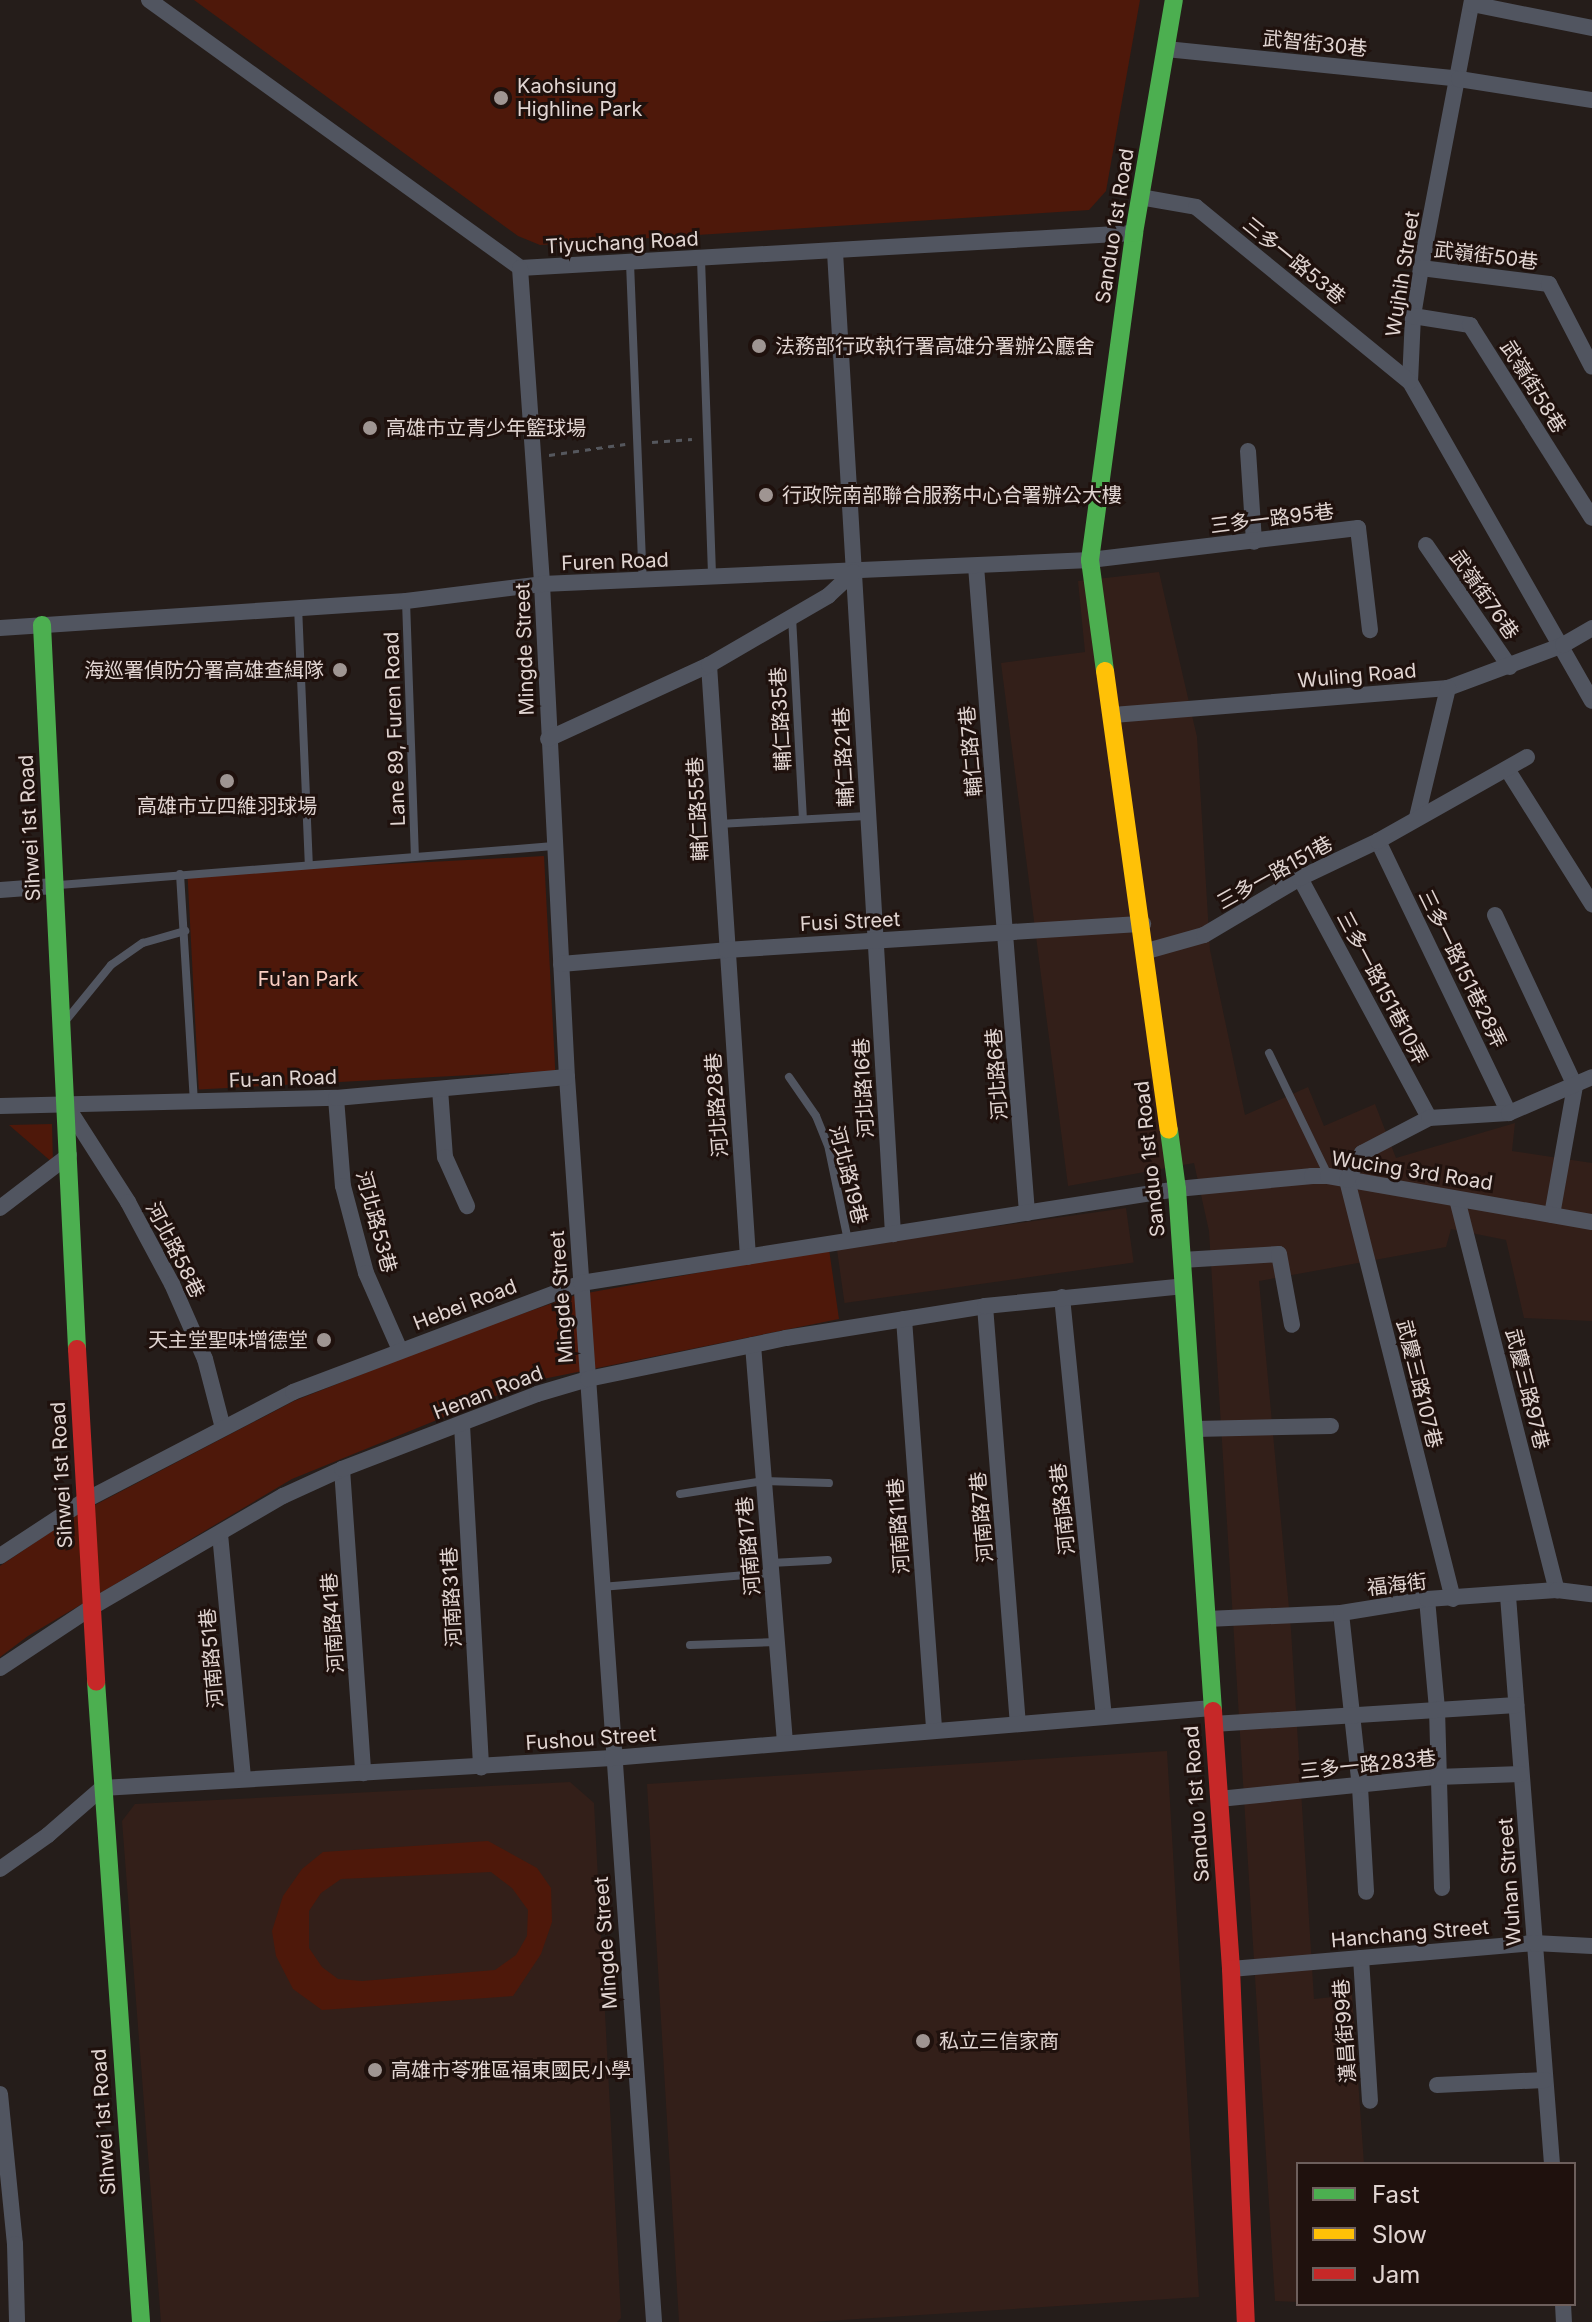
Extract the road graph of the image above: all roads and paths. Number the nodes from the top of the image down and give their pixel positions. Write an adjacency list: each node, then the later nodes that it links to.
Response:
1 (149, 0): 13 (street, Tiyuchang Road)
2 (1174, 0): 5 (street, Sanduo 1st Road)
3 (1472, 2): 4 (street); 6 (street, Wujhih Street)
4 (1592, 28)
5 (1166, 49): 6 (street, 武智街30巷); 8 (street, Sanduo 1st Road)
6 (1459, 79): 7 (street, 武智街30巷); 14 (street, Wujhih Street)
7 (1592, 100)
8 (1140, 197): 9 (street, Sanduo 1st Road); 17 (street, 三多一路53巷)
9 (1134, 233): 10 (street, Tiyuchang Road); 25 (street, Sanduo 1st Road)
10 (835, 252): 11 (street, Tiyuchang Road); 27 (street, 輔仁路21巷)
11 (701, 259): 12 (street, Tiyuchang Road); 18 (lane)
12 (630, 263): 13 (street, Tiyuchang Road); 19 (lane)
13 (520, 268): 21 (street, Mingde Street)
14 (1421, 268): 15 (street, Wujhih Street); 16 (street, 武嶺街50巷)
15 (1413, 316): 17 (street, Wujhih Street); 22 (street, 武嶺街58巷)
16 (1592, 367)
17 (1410, 382): 38 (street)
18 (707, 438): 19 (path); 28 (lane)
19 (637, 443): 21 (path); 29 (lane)
20 (1248, 451): 23 (street)
21 (533, 457): 30 (street, Mingde Street)
22 (1592, 518)
23 (1254, 542): 25 (street, 三多一路95巷); 37 (street, 三多一路95巷)
24 (1426, 545): 40 (street, 武嶺街76巷)
25 (1090, 560): 26 (street, Furen Road); 43 (street, Sanduo 1st Road)
26 (976, 566): 27 (street, Furen Road); 63 (street, 輔仁路7巷)
27 (854, 572): 28 (street, Furen Road); 33 (street); 47 (street, 輔仁路21巷)
28 (712, 578): 29 (street, Furen Road)
29 (643, 581): 30 (street, Furen Road)
30 (542, 584): 31 (street, Furen Road); 44 (street, Mingde Street)
31 (406, 601): 32 (street, Furen Road); 53 (lane, Lane 89, Furen Road)
32 (298, 606): 34 (street, Furen Road); 54 (lane)
33 (792, 617): 39 (street); 49 (lane, 輔仁路35巷)
34 (42, 625): 35 (street, Furen Road); 57 (street, Sihwei 1st Road)
35 (0, 628)
36 (1592, 628): 38 (street, Wuling Road)
37 (1370, 630)
38 (1563, 645): 40 (street, Wuling Road); 42 (street)
39 (709, 665): 44 (street); 50 (street, 輔仁路55巷)
40 (1510, 667): 41 (street, Wuling Road)
41 (1448, 688): 43 (street, Wuling Road); 48 (street)
42 (1592, 701)
43 (1113, 715): 61 (street, Sanduo 1st Road)
44 (548, 739): 52 (street, Mingde Street)
45 (1527, 757): 46 (street, 三多一路151巷)
46 (1507, 769): 48 (street, 三多一路151巷); 59 (street)
47 (867, 816): 49 (lane); 64 (street, 輔仁路21巷)
48 (1417, 817): 51 (street, 三多一路151巷)
49 (803, 819): 50 (lane)
50 (719, 824): 65 (street, 輔仁路55巷)
51 (1378, 841): 56 (street, 三多一路151巷); 79 (street, 三多一路151巷28弄)
52 (553, 846): 53 (lane); 67 (street, Mingde Street)
53 (415, 855): 54 (lane)
54 (309, 865): 55 (lane)
55 (180, 874): 57 (lane); 62 (lane)
56 (1300, 878): 66 (street, 三多一路151巷); 80 (street, 三多一路151巷10弄)
57 (54, 886): 58 (street); 68 (street, Sihwei 1st Road)
58 (0, 890)
59 (1592, 904)
60 (1495, 915): 73 (street)
61 (1143, 924): 63 (street, Fusi Street); 66 (street, Sanduo 1st Road)
62 (185, 931): 68 (lane); 76 (lane)
63 (1006, 933): 64 (street, Fusi Street); 88 (street, 河北路6巷)
64 (875, 941): 65 (street, Fusi Street); 91 (street, 河北路16巷)
65 (726, 950): 67 (street, Fusi Street); 93 (street, 河北路28巷)
66 (1147, 951): 84 (street, Sanduo 1st Road)
67 (561, 964): 70 (street, Mingde Street)
68 (62, 1026): 77 (street, Sihwei 1st Road)
69 (1269, 1053): 82 (lane)
70 (567, 1077): 74 (street, Fu-an Road); 95 (street, Mingde Street)
71 (789, 1077): 92 (lane, 河北路19巷)
72 (1592, 1077): 73 (street)
73 (1575, 1086): 79 (street); 89 (street)
74 (440, 1089): 75 (street, Fu-an Road); 86 (street)
75 (336, 1098): 76 (street, Fu-an Road); 102 (street, 河北路53巷)
76 (194, 1101): 77 (street, Fu-an Road)
77 (64, 1103): 78 (street, Fu-an Road); 81 (street, Sihwei 1st Road); 106 (street, 河北路58巷)
78 (0, 1106)
79 (1509, 1113): 80 (street)
80 (1429, 1118): 83 (street)
81 (69, 1155): 87 (street); 112 (street, Sihwei 1st Road)
82 (1328, 1176): 83 (street, Wucing 3rd Road); 84 (street, Wucing 3rd Road)
83 (1347, 1180): 85 (street, Wucing 3rd Road); 122 (street, 武慶三路107巷)
84 (1177, 1189): 88 (street, Hebei Road); 94 (street, Sanduo 1st Road)
85 (1457, 1199): 89 (street, Wucing 3rd Road); 118 (street, 武慶三路97巷)
86 (467, 1206)
87 (0, 1208)
88 (1027, 1213): 91 (street, Hebei Road)
89 (1552, 1215): 90 (street, Wucing 3rd Road)
90 (1592, 1222)
91 (893, 1234): 92 (street, Hebei Road)
92 (848, 1241): 93 (street, Hebei Road)
93 (748, 1257): 95 (street, Hebei Road)
94 (1182, 1260): 96 (street, Sanduo 1st Road); 100 (street)
95 (581, 1283): 102 (street, Hebei Road); 103 (street, Mingde Street)
96 (1184, 1286): 97 (street, Henan Road); 107 (street, Sanduo 1st Road)
97 (1062, 1297): 98 (street, Henan Road); 133 (street, 河南路3巷)
98 (985, 1306): 99 (street, Henan Road); 134 (street, 河南路7巷)
99 (904, 1319): 101 (street, Henan Road); 135 (street, 河南路11巷)
100 (1292, 1325)
101 (753, 1345): 103 (street, Henan Road); 109 (street, 河南路17巷)
102 (400, 1350): 106 (street, Hebei Road)
103 (588, 1379): 104 (street, Henan Road); 117 (street, Mingde Street)
104 (462, 1425): 108 (street, Henan Road); 138 (street, 河南路31巷)
105 (1331, 1426): 107 (street)
106 (223, 1428): 112 (street, Hebei Road)
107 (1195, 1429): 125 (street, Sanduo 1st Road)
108 (342, 1469): 113 (street, Henan Road); 139 (street, 河南路41巷)
109 (764, 1481): 110 (lane); 111 (lane); 116 (street, 河南路17巷)
110 (829, 1483)
111 (680, 1494)
112 (84, 1501): 114 (street, Hebei Road); 123 (street, Sihwei 1st Road)
113 (220, 1534): 123 (street, Henan Road); 142 (street, 河南路51巷)
114 (0, 1556)
115 (828, 1560): 116 (lane)
116 (771, 1568): 117 (lane); 126 (street, 河南路17巷)
117 (601, 1587): 137 (street, Mingde Street)
118 (1557, 1590): 119 (street, 福海街); 120 (street, 福海街)
119 (1592, 1594)
120 (1508, 1596): 122 (street, 福海街); 129 (street, Wuhan Street)
121 (1427, 1599): 122 (street, 福海街); 124 (street, 福海街); 130 (street)
122 (1453, 1599)
123 (92, 1607): 128 (street, Henan Road); 144 (street, Sihwei 1st Road)
124 (1341, 1613): 125 (street, 福海街); 132 (street)
125 (1207, 1619): 131 (street, Sanduo 1st Road)
126 (777, 1642): 127 (lane); 136 (street, 河南路17巷)
127 (690, 1645)
128 (0, 1668)
129 (1516, 1705): 130 (street, Fushou Street); 140 (street, Wuhan Street)
130 (1437, 1709): 132 (street, Fushou Street); 141 (street)
131 (1212, 1716): 132 (street, Fushou Street); 133 (street, Fushou Street); 145 (street, Sanduo 1st Road)
132 (1350, 1716): 143 (street)
133 (1104, 1717): 134 (street, Fushou Street)
134 (1018, 1724): 135 (street, Fushou Street)
135 (934, 1731): 136 (street, Fushou Street)
136 (785, 1743): 137 (street, Fushou Street)
137 (612, 1758): 138 (street, Fushou Street); 161 (street, Mingde Street)
138 (481, 1767): 139 (street, Fushou Street)
139 (363, 1773): 142 (street, Fushou Street)
140 (1521, 1774): 141 (street, 三多一路283巷); 149 (street, Wuhan Street)
141 (1437, 1777): 143 (street, 三多一路283巷); 147 (street)
142 (243, 1778): 144 (street, Fushou Street)
143 (1360, 1787): 145 (street, 三多一路283巷); 148 (street)
144 (102, 1788): 146 (street); 160 (street, Sihwei 1st Road)
145 (1219, 1799): 152 (street, Sanduo 1st Road)
146 (0, 1869)
147 (1442, 1888)
148 (1366, 1892)
149 (1534, 1943): 150 (street, Hanchang Street); 151 (street, Hanchang Street); 153 (street, Wuhan Street)
150 (1592, 1946)
151 (1361, 1958): 152 (street, Hanchang Street); 156 (street, 漢昌街99巷)
152 (1231, 1969): 162 (street, Sanduo 1st Road)
153 (1545, 2080): 154 (street); 157 (street, Wuhan Street)
154 (1437, 2085)
155 (0, 2094): 158 (street)
156 (1370, 2101)
157 (1552, 2162)
158 (8, 2240): 159 (street)
159 (17, 2322)
160 (141, 2322)
161 (654, 2322)
162 (1246, 2322)

